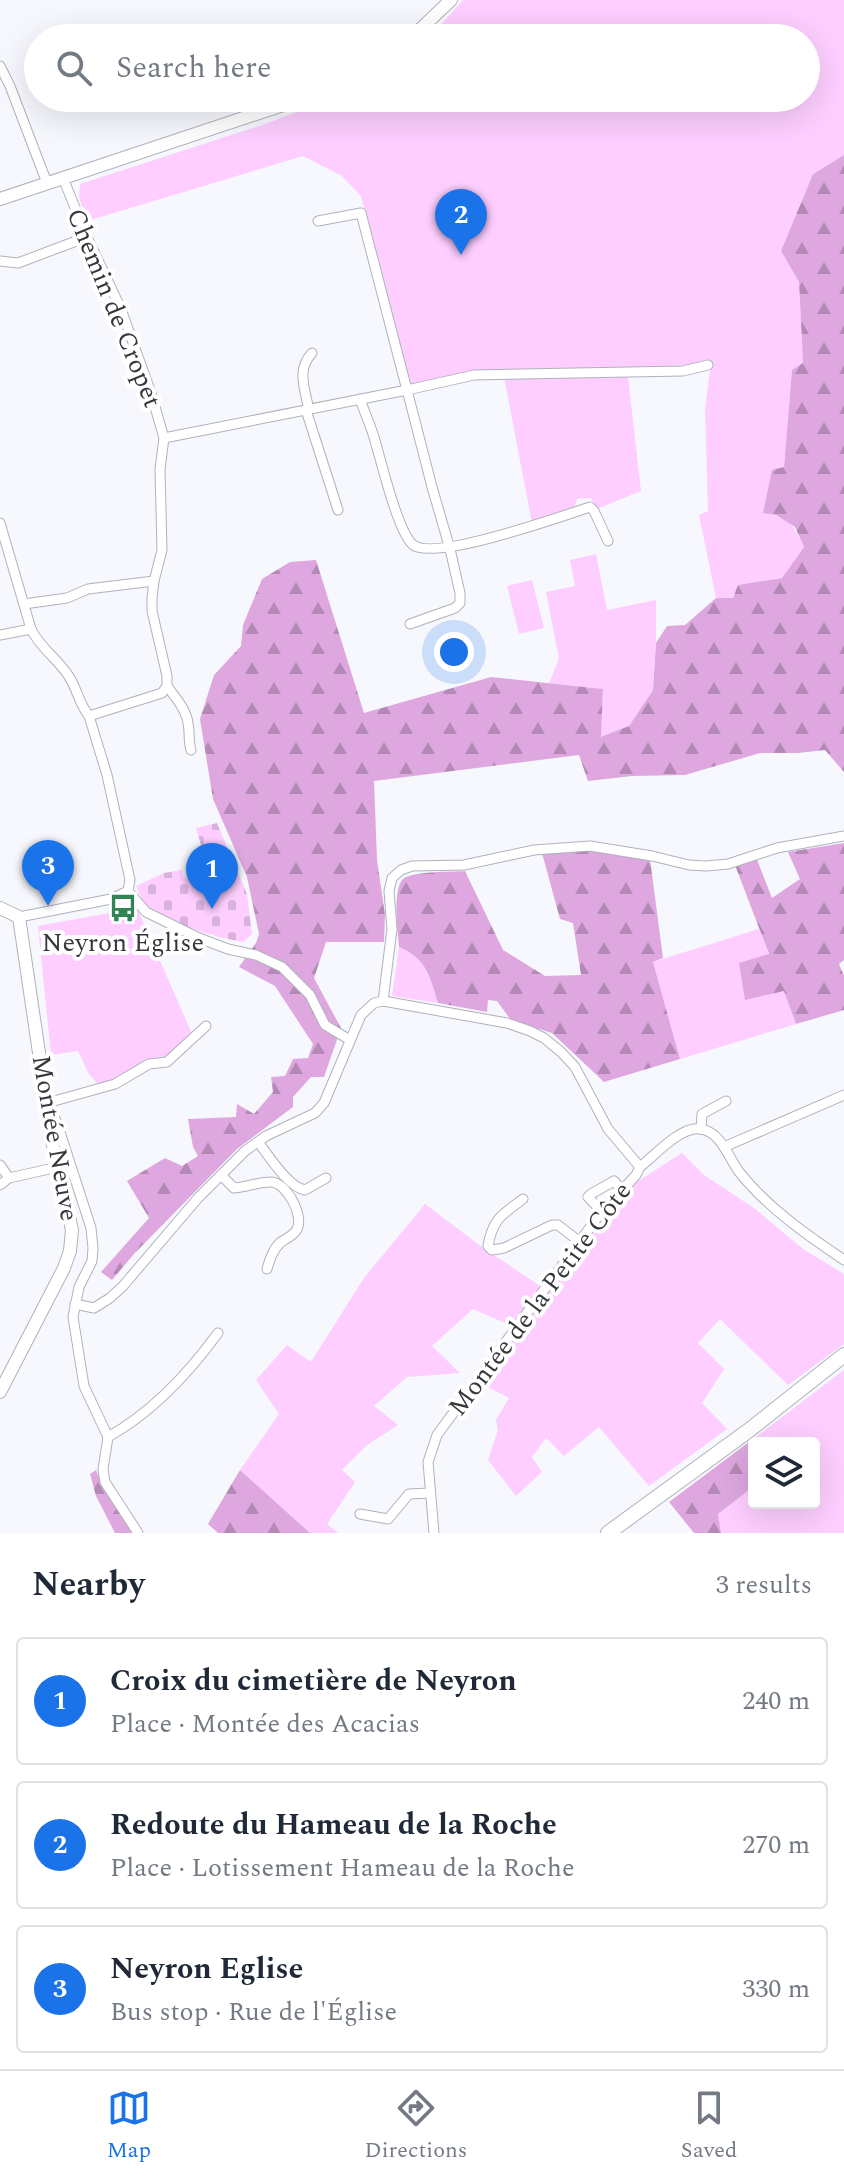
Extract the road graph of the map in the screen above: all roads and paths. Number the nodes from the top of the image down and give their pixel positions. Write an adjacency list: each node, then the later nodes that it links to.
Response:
1 (451, 0): 2 (street)
2 (426, 24)
3 (0, 66): 6 (street)
4 (262, 112): 5 (street)
5 (63, 178): 6 (street); 9 (street, Chemin de Cropet)
6 (47, 183): 7 (street)
7 (0, 199)
8 (318, 221): 13 (street)
9 (87, 237): 10 (street); 16 (street, Chemin de Cropet)
10 (0, 261)
11 (312, 353): 15 (street)
12 (708, 365): 13 (street)
13 (407, 390): 14 (street); 20 (street)
14 (360, 399): 15 (street); 20 (street)
15 (308, 410): 16 (street); 17 (street)
16 (164, 438): 21 (street, Chemin de Cropet)
17 (338, 510)
18 (0, 523): 22 (street)
19 (608, 541): 20 (street)
20 (450, 549): 23 (street)
21 (154, 581): 22 (street); 26 (street, Chemin de Cropet)
22 (24, 604): 24 (street)
23 (410, 624)
24 (31, 629): 25 (street); 27 (street)
25 (0, 635)
26 (167, 686): 27 (street); 28 (street)
27 (89, 716): 30 (street)
28 (191, 750)
29 (844, 836): 33 (street)
30 (128, 891): 32 (street); 35 (street)
31 (0, 908): 32 (street)
32 (19, 917): 38 (street, Montée Neuve)
33 (383, 1001): 35 (street); 44 (street)
34 (206, 1026): 38 (street)
35 (350, 1040): 40 (street)
36 (844, 1095): 41 (street)
37 (726, 1101): 39 (street)
38 (47, 1103): 43 (street, Montée Neuve); 55 (street)
39 (701, 1129): 41 (street); 44 (street, Montée de la Petite Côte)
40 (258, 1142): 45 (street); 47 (street)
41 (724, 1147): 53 (street)
42 (0, 1165): 46 (street)
43 (58, 1167): 46 (street); 58 (street, Montée Neuve)
44 (640, 1167): 49 (street, Montée de la Petite Côte)
45 (221, 1175): 54 (street); 55 (street)
46 (9, 1178): 48 (street)
47 (326, 1178)
48 (0, 1185)
49 (622, 1190): 51 (street, Montée de la Petite Côte); 51 (street)
50 (523, 1199): 52 (street)
51 (602, 1212): 52 (street, Montée de la Petite Côte)
52 (580, 1242): 60 (street, Montée de la Petite Côte)
53 (844, 1260)
54 (267, 1269)
55 (75, 1307): 59 (street)
56 (218, 1333): 59 (street)
57 (844, 1355): 64 (main road)
58 (0, 1392)
59 (108, 1437): 62 (street)
60 (430, 1493): 61 (street); 63 (street, Montée de la Petite Côte)
61 (360, 1514)
62 (138, 1533)
63 (434, 1533)
64 (608, 1533)

